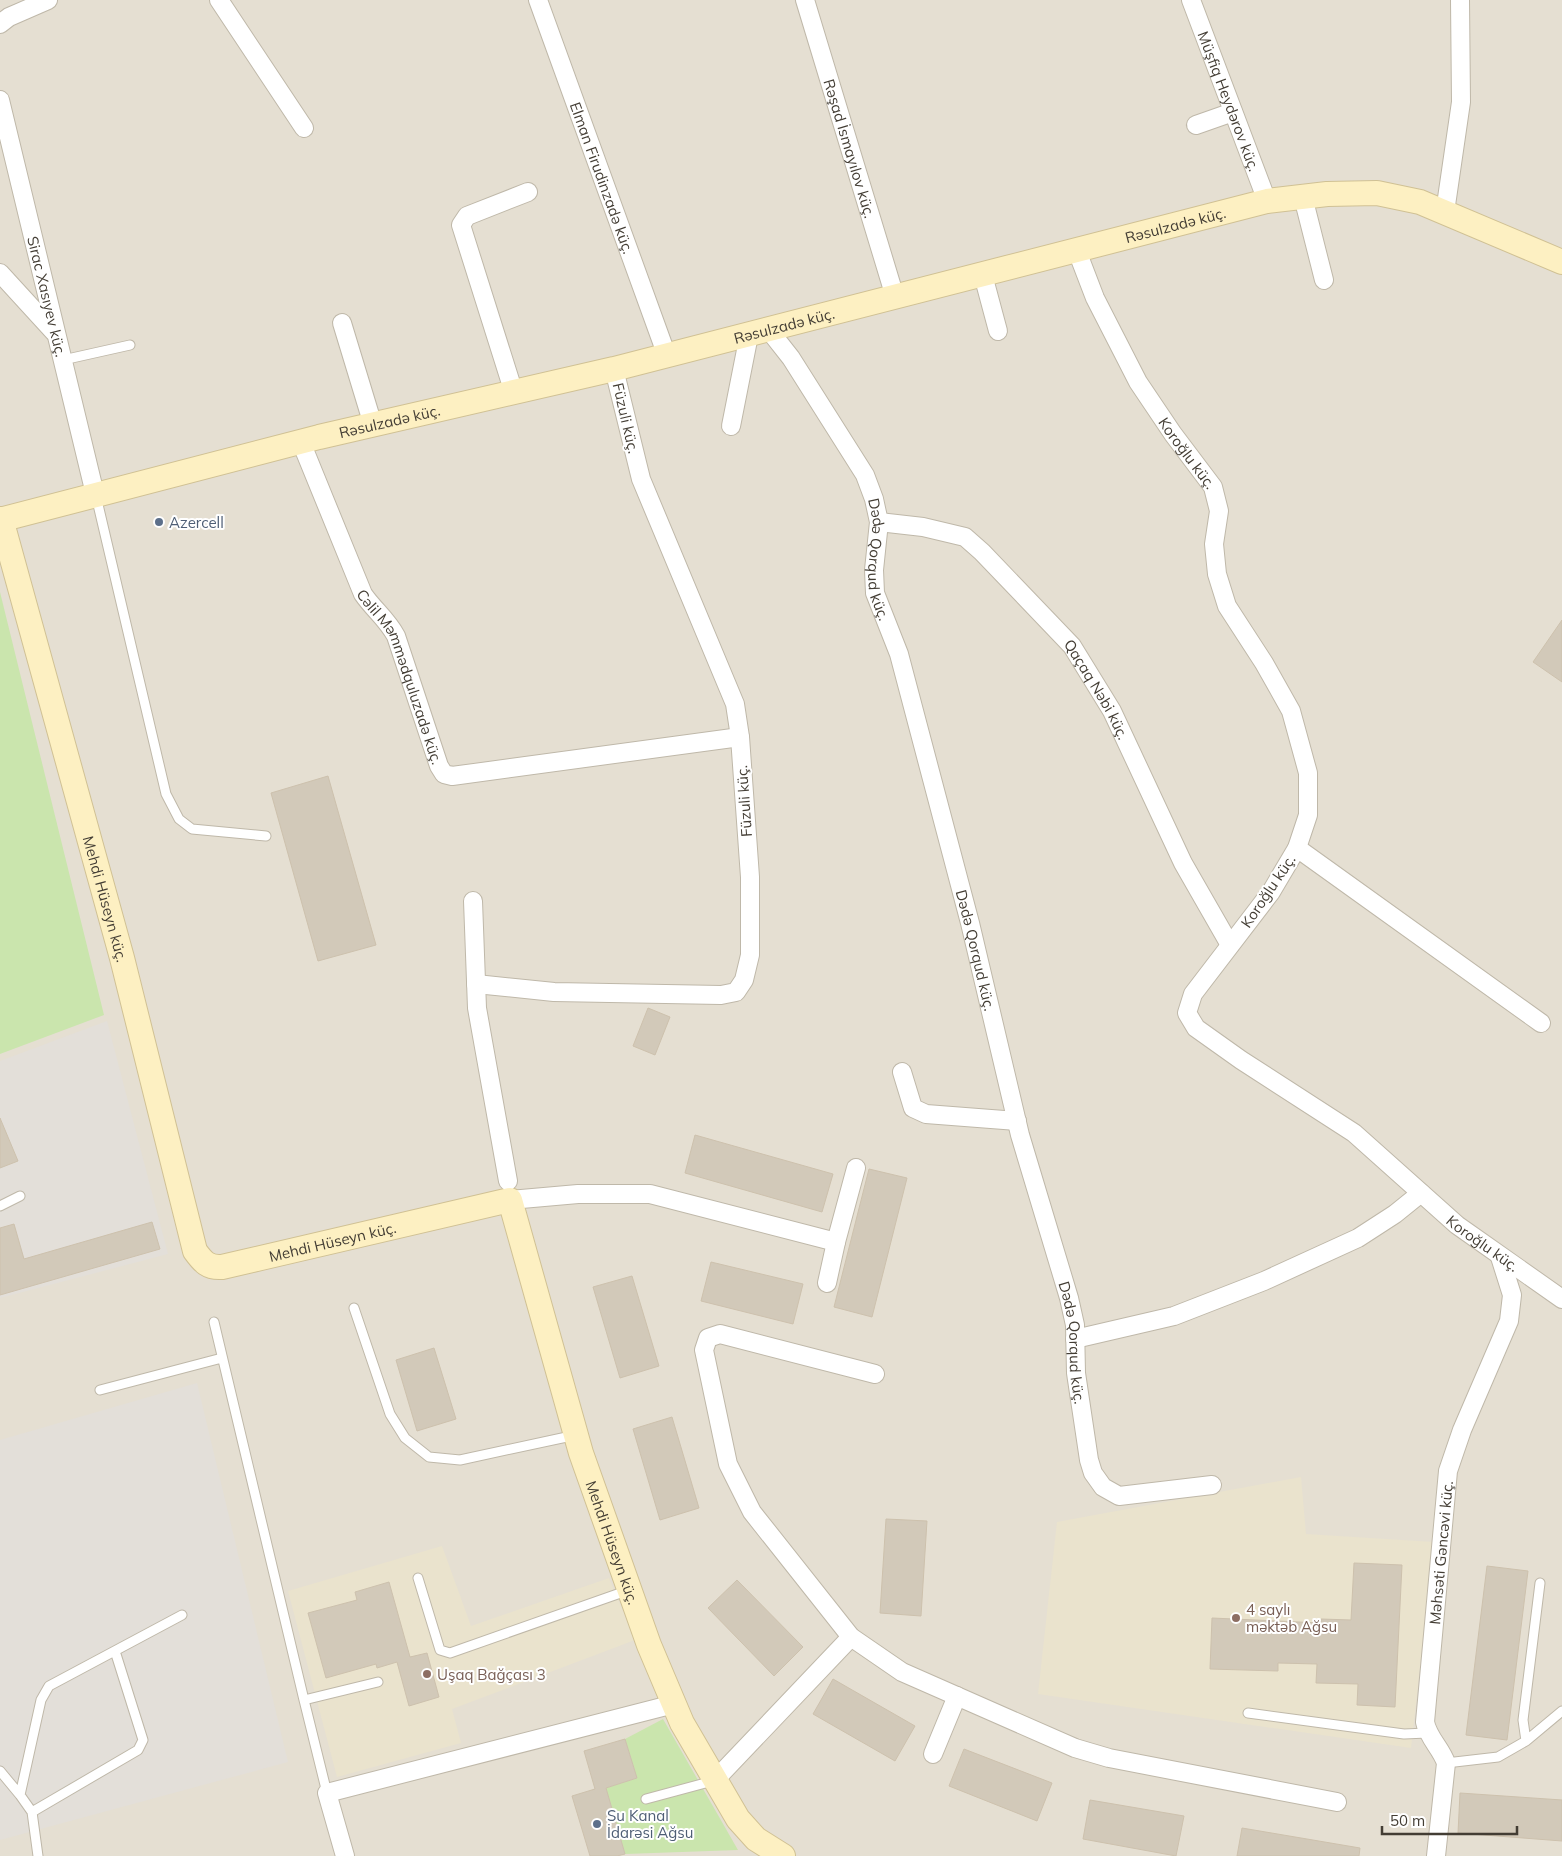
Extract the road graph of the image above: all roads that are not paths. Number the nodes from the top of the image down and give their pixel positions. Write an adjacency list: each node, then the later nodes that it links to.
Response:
1 (48, 0): 7 (street)
2 (218, 0): 11 (street)
3 (538, 0): 27 (street, Elman Firudinzadə küç.)
4 (805, 0): 21 (street, Rəşad İsmayılov küç.)
5 (1191, 0): 9 (street, Müşfiq Heydərov küç.)
6 (1460, 0): 15 (street)
7 (0, 24)
8 (0, 100): 25 (street, Sirac Xasıyev küç.)
9 (1233, 112): 10 (street); 14 (street, Müşfiq Heydərov küç.)
10 (1196, 125)
11 (304, 128)
12 (528, 192): 30 (street)
13 (1303, 197): 14 (street, Rəsulzadə küç.); 15 (street, Rəsulzadə küç.); 20 (street)
14 (1267, 201): 16 (street, Rəsulzadə küç.)
15 (1445, 212): 17 (street, Rəsulzadə küç.)
16 (1077, 251): 19 (street, Rəsulzadə küç.); 39 (street, Koroğlu küç.)
17 (1562, 262)
18 (0, 273): 25 (street)
19 (983, 275): 21 (street, Rəsulzadə küç.); 23 (street)
20 (1324, 280)
21 (896, 298): 24 (street, Rəsulzadə küç.)
22 (342, 323): 31 (street)
23 (998, 330)
24 (759, 332): 27 (street, Rəsulzadə küç.); 32 (street); 36 (street, Dədə Qorqud küç.)
25 (56, 334): 28 (street, Sirac Xasıyev küç.)
26 (130, 345): 28 (lane)
27 (668, 356): 29 (street, Rəsulzadə küç.)
28 (63, 360): 34 (street, Sirac Xasıyev küç.)
29 (614, 369): 30 (street, Rəsulzadə küç.); 37 (street, Füzuli küç.)
30 (514, 393): 31 (street, Rəsulzadə küç.)
31 (373, 425): 33 (street, Rəsulzadə küç.)
32 (731, 426)
33 (301, 442): 34 (street, Rəsulzadə küç.); 37 (street, Cəlil Məmmədquluzadə küç.)
34 (95, 494): 35 (street, Rəsulzadə küç.); 38 (lane)
35 (0, 520): 47 (street, Mehdi Hüseyn küç.)
36 (879, 522): 41 (street, Qaçaq Nəbi küç.); 45 (street, Dədə Qorqud küç.)
37 (740, 737): 42 (street, Füzuli küç.)
38 (266, 836)
39 (1297, 848): 41 (street, Koroğlu küç.); 43 (street)
40 (473, 901): 42 (street)
41 (1230, 945): 48 (street, Koroğlu küç.)
42 (476, 984): 47 (street)
43 (1541, 1023)
44 (902, 1072): 45 (street)
45 (1017, 1121): 57 (street, Dədə Qorqud küç.)
46 (856, 1168): 51 (street)
47 (509, 1191): 51 (street); 61 (street, Mehdi Hüseyn küç.)
48 (1421, 1193): 52 (street, Koroğlu küç.); 57 (street)
49 (20, 1196): 50 (lane)
50 (0, 1206)
51 (836, 1242): 53 (street)
52 (1500, 1257): 54 (street, Koroğlu küç.); 75 (street, Məhsəti Gəncəvi küç.)
53 (826, 1284)
54 (1562, 1299)
55 (354, 1308): 61 (lane)
56 (214, 1322): 58 (lane)
57 (1076, 1339): 62 (street, Dədə Qorqud küç.)
58 (222, 1358): 60 (lane); 71 (lane)
59 (875, 1374): 67 (street)
60 (100, 1390)
61 (576, 1435): 65 (street, Mehdi Hüseyn küç.)
62 (1212, 1485)
63 (418, 1578): 65 (lane)
64 (1540, 1583): 76 (lane)
65 (630, 1590): 72 (street, Mehdi Hüseyn küç.)
66 (182, 1614): 68 (lane)
67 (852, 1637): 70 (street); 80 (street)
68 (115, 1651): 82 (lane); 85 (lane)
69 (378, 1682): 71 (lane)
70 (957, 1696): 77 (street); 84 (street)
71 (304, 1700): 81 (lane)
72 (674, 1704): 80 (street, Mehdi Hüseyn küç.); 81 (street)
73 (1562, 1710): 76 (lane)
74 (1248, 1713): 75 (lane)
75 (1427, 1733): 78 (street)
76 (1526, 1741): 78 (lane)
77 (933, 1754)
78 (1446, 1763): 89 (street)
79 (0, 1771): 82 (lane)
80 (715, 1780): 83 (lane); 88 (street, Mehdi Hüseyn küç.)
81 (327, 1793): 87 (street)
82 (20, 1795): 85 (lane)
83 (646, 1799)
84 (1337, 1802)
85 (32, 1812): 86 (lane)
86 (38, 1856)
87 (345, 1856)
88 (783, 1856)
89 (1436, 1856)

